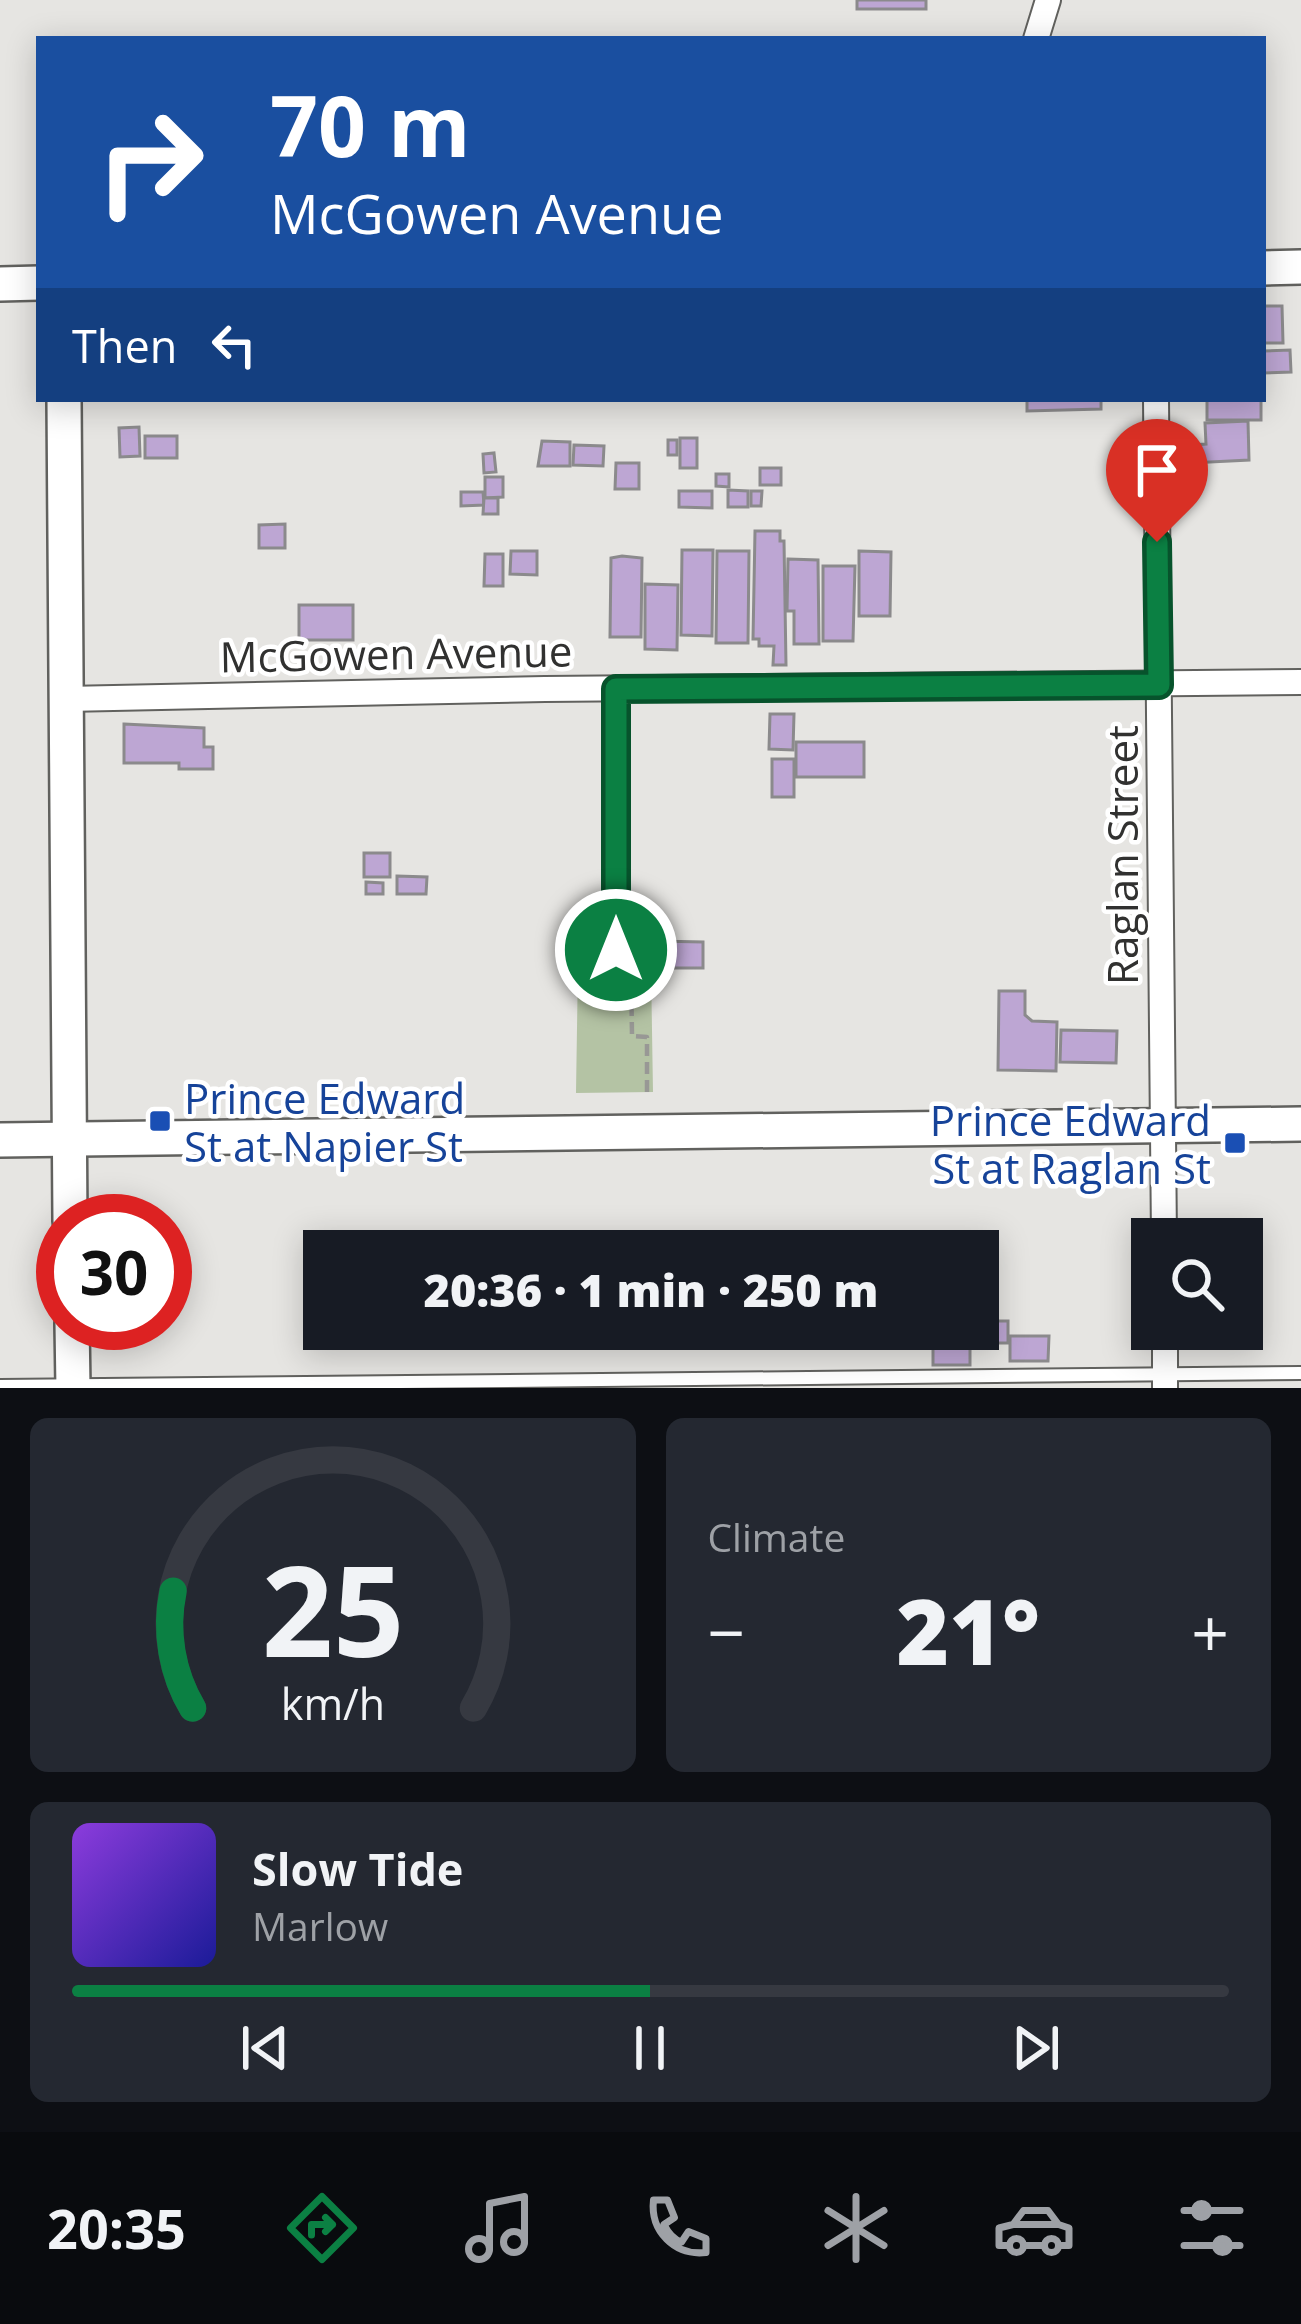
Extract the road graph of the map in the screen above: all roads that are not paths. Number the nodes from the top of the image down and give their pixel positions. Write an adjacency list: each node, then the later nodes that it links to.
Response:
1 (1048, 0): 2 (street)
2 (1037, 36)
3 (1301, 267): 4 (street)
4 (1266, 268)
5 (36, 283): 6 (street)
6 (0, 284)
7 (64, 402): 12 (street)
8 (1156, 402): 10 (street, Raglan Street)
9 (1301, 682): 10 (street, McGowen Avenue)
10 (1159, 685): 11 (street, McGowen Avenue); 15 (street, Raglan Street)
11 (616, 689): 12 (street, McGowen Avenue); 13 (street)
12 (66, 699): 16 (street)
13 (616, 950)
14 (1301, 1124): 15 (street)
15 (1162, 1126): 16 (street); 19 (street, Raglan Street)
16 (69, 1139): 17 (street); 18 (street)
17 (0, 1140)
18 (70, 1194)
19 (1164, 1218)
20 (72, 1350): 25 (street)
21 (1165, 1350): 23 (street)
22 (1301, 1373): 23 (lane)
23 (1166, 1382): 25 (lane)
24 (0, 1386): 25 (lane)
25 (73, 1387)

